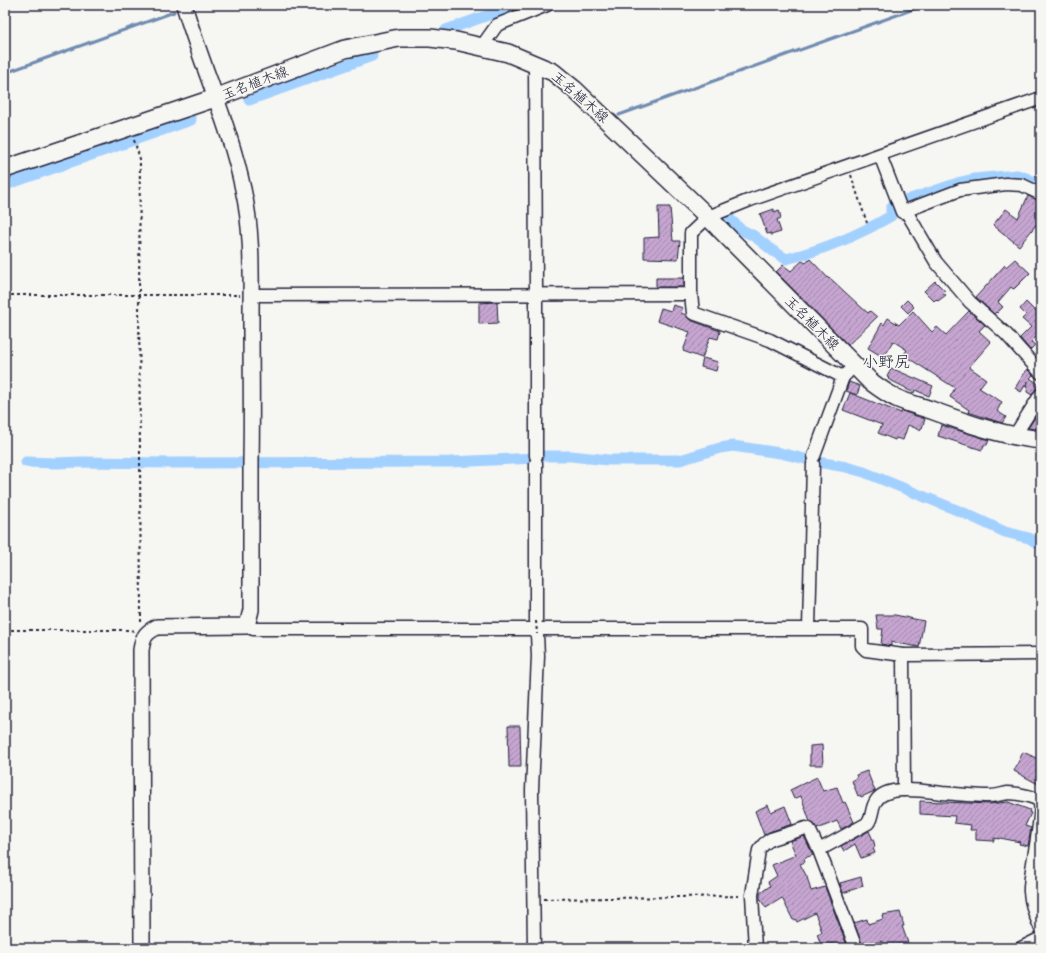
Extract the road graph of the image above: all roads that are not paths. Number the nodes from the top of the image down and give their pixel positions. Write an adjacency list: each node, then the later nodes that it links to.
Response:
1 (547, 5): 3 (street)
2 (185, 9): 6 (street)
3 (482, 46): 4 (main road, 玉名植木線); 6 (main road, 玉名植木線)
4 (535, 64): 11 (main road, 玉名植木線); 19 (street)
5 (1041, 98): 7 (street)
6 (219, 107): 8 (main road, 玉名植木線); 13 (street)
7 (880, 155): 10 (street); 11 (street)
8 (5, 169)
9 (1041, 194): 10 (street)
10 (906, 211): 15 (street)
11 (708, 217): 12 (street); 14 (main road, 玉名植木線)
12 (691, 294): 13 (street); 14 (street)
13 (251, 295): 20 (street)
14 (849, 371): 17 (main road, 玉名植木線); 21 (street)
15 (1041, 372)
16 (1041, 394): 17 (street)
17 (1015, 435): 18 (main road, 玉名植木線)
18 (1041, 440)
19 (536, 621)
20 (247, 626): 21 (street); 30 (street)
21 (809, 628): 24 (street)
22 (537, 634): 31 (street)
23 (1041, 654): 24 (street)
24 (903, 655): 25 (street)
25 (904, 790): 26 (street); 27 (street)
26 (1041, 827): 28 (street)
27 (819, 850): 32 (street); 33 (street)
28 (1041, 929)
29 (1041, 938): 34 (street)
30 (142, 948)
31 (534, 948)
32 (755, 948)
33 (856, 948)
34 (1021, 948)

